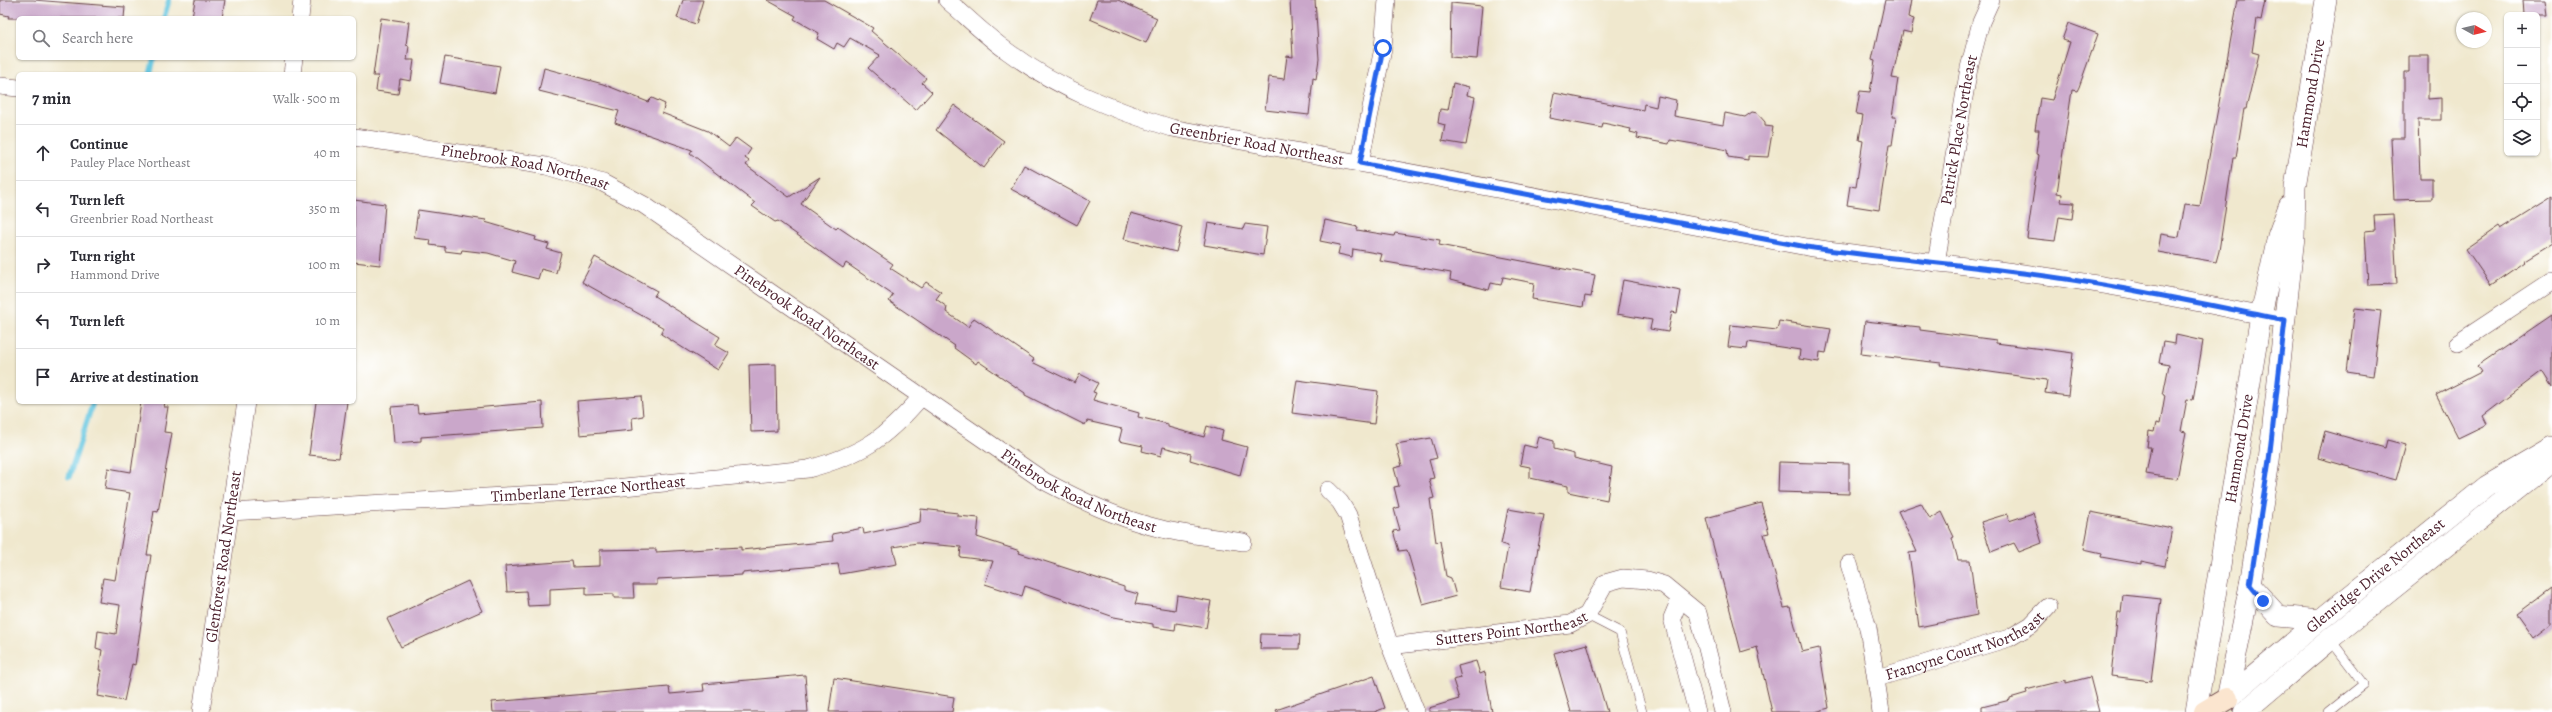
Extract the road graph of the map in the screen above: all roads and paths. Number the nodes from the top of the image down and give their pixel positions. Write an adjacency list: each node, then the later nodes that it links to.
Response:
1 (302, 0): 6 (street)
2 (947, 0): 12 (street, Greenbrier Road Northeast)
3 (1387, 0): 12 (street)
4 (1992, 0): 14 (street, Patrick Place Northeast)
5 (2326, 0): 13 (street, Hammond Drive)
6 (300, 16)
7 (294, 60): 8 (street)
8 (292, 72)
9 (0, 86): 10 (street)
10 (16, 88)
11 (356, 137): 19 (street, Pinebrook Road Northeast)
12 (1360, 163): 14 (street, Greenbrier Road Northeast)
13 (2295, 188): 16 (street, Hammond Drive); 17 (street, Hammond Drive)
14 (1936, 263): 16 (street, Greenbrier Road Northeast)
15 (2552, 281): 18 (street)
16 (2261, 315): 17 (street, Greenbrier Road Northeast); 42 (street, Hammond Drive)
17 (2285, 320): 27 (street, Hammond Drive)
18 (2458, 344)
19 (921, 396): 24 (street, Timberlane Terrace Northeast); 25 (street, Pinebrook Road Northeast)
20 (246, 404): 24 (street, Glenforest Road Northeast)
21 (2552, 448): 31 (street, Glenridge Drive Northeast)
22 (2552, 461): 32 (street, Glenridge Drive Northeast)
23 (1328, 490): 33 (street)
24 (230, 512): 36 (street, Glenforest Road Northeast)
25 (1242, 542)
26 (1849, 564): 34 (street)
27 (2250, 585): 31 (street); 35 (street, Hammond Drive)
28 (1680, 599): 30 (street, Sutters Point Northeast); 39 (street); 40 (street, Sutters Point Northeast)
29 (2048, 607): 34 (street, Francyne Court Northeast)
30 (1586, 615): 33 (street, Sutters Point Northeast); 38 (lane)
31 (2320, 620): 35 (street, Glenridge Drive Northeast)
32 (2330, 640): 44 (street, Glenridge Drive Northeast); 45 (lane)
33 (1390, 646): 37 (street)
34 (1878, 678): 41 (street)
35 (2226, 706): 43 (main road, Glenridge Drive Northeast)
36 (201, 712)
37 (1416, 712)
38 (1642, 712)
39 (1697, 712)
40 (1724, 712)
41 (1881, 712)
42 (2196, 712)
43 (2206, 712)
44 (2244, 712)
45 (2329, 712)

